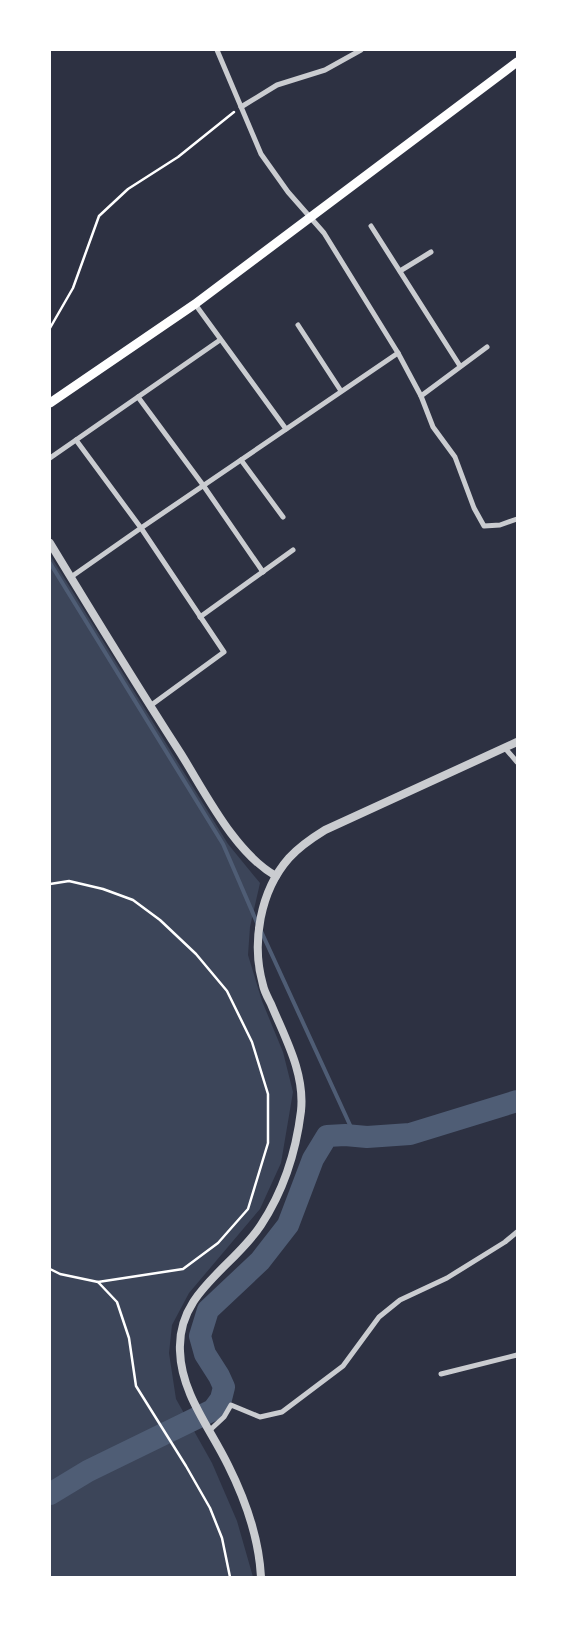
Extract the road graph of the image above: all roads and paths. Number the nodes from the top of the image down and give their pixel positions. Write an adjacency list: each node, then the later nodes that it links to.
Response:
1 (217, 50): 4 (street)
2 (362, 50): 4 (street)
3 (517, 62): 5 (main road)
4 (241, 107): 5 (street); 11 (path)
5 (310, 218): 9 (main road); 14 (street)
6 (371, 226): 8 (street)
7 (431, 252): 8 (street)
8 (400, 271): 15 (street)
9 (195, 304): 12 (street); 19 (main road)
10 (298, 325): 16 (street)
11 (50, 328)
12 (220, 340): 18 (street); 20 (street)
13 (487, 347): 15 (street)
14 (398, 352): 16 (street); 17 (street)
15 (460, 366): 17 (street)
16 (341, 391): 20 (street)
17 (421, 396): 26 (street)
18 (138, 397): 21 (street); 24 (street)
19 (50, 403)
20 (286, 429): 23 (street)
21 (76, 440): 22 (street); 27 (street)
22 (50, 458)
23 (241, 460): 24 (street); 25 (street)
24 (204, 485): 27 (street); 30 (street)
25 (283, 517)
26 (517, 519)
27 (141, 528): 31 (street); 32 (street)
28 (50, 543): 31 (street)
29 (293, 550): 30 (street)
30 (263, 572): 32 (street)
31 (71, 578): 33 (street)
32 (200, 617): 33 (street)
33 (150, 706): 37 (street)
34 (517, 742): 35 (street)
35 (505, 748): 36 (street); 37 (street)
36 (517, 762)
37 (276, 876): 44 (street)
38 (50, 884): 41 (path)
39 (517, 1232): 44 (street)
40 (50, 1269): 41 (path)
41 (98, 1282): 45 (path)
42 (517, 1355): 43 (street)
43 (441, 1374)
44 (208, 1430): 46 (street)
45 (230, 1577)
46 (261, 1577)

